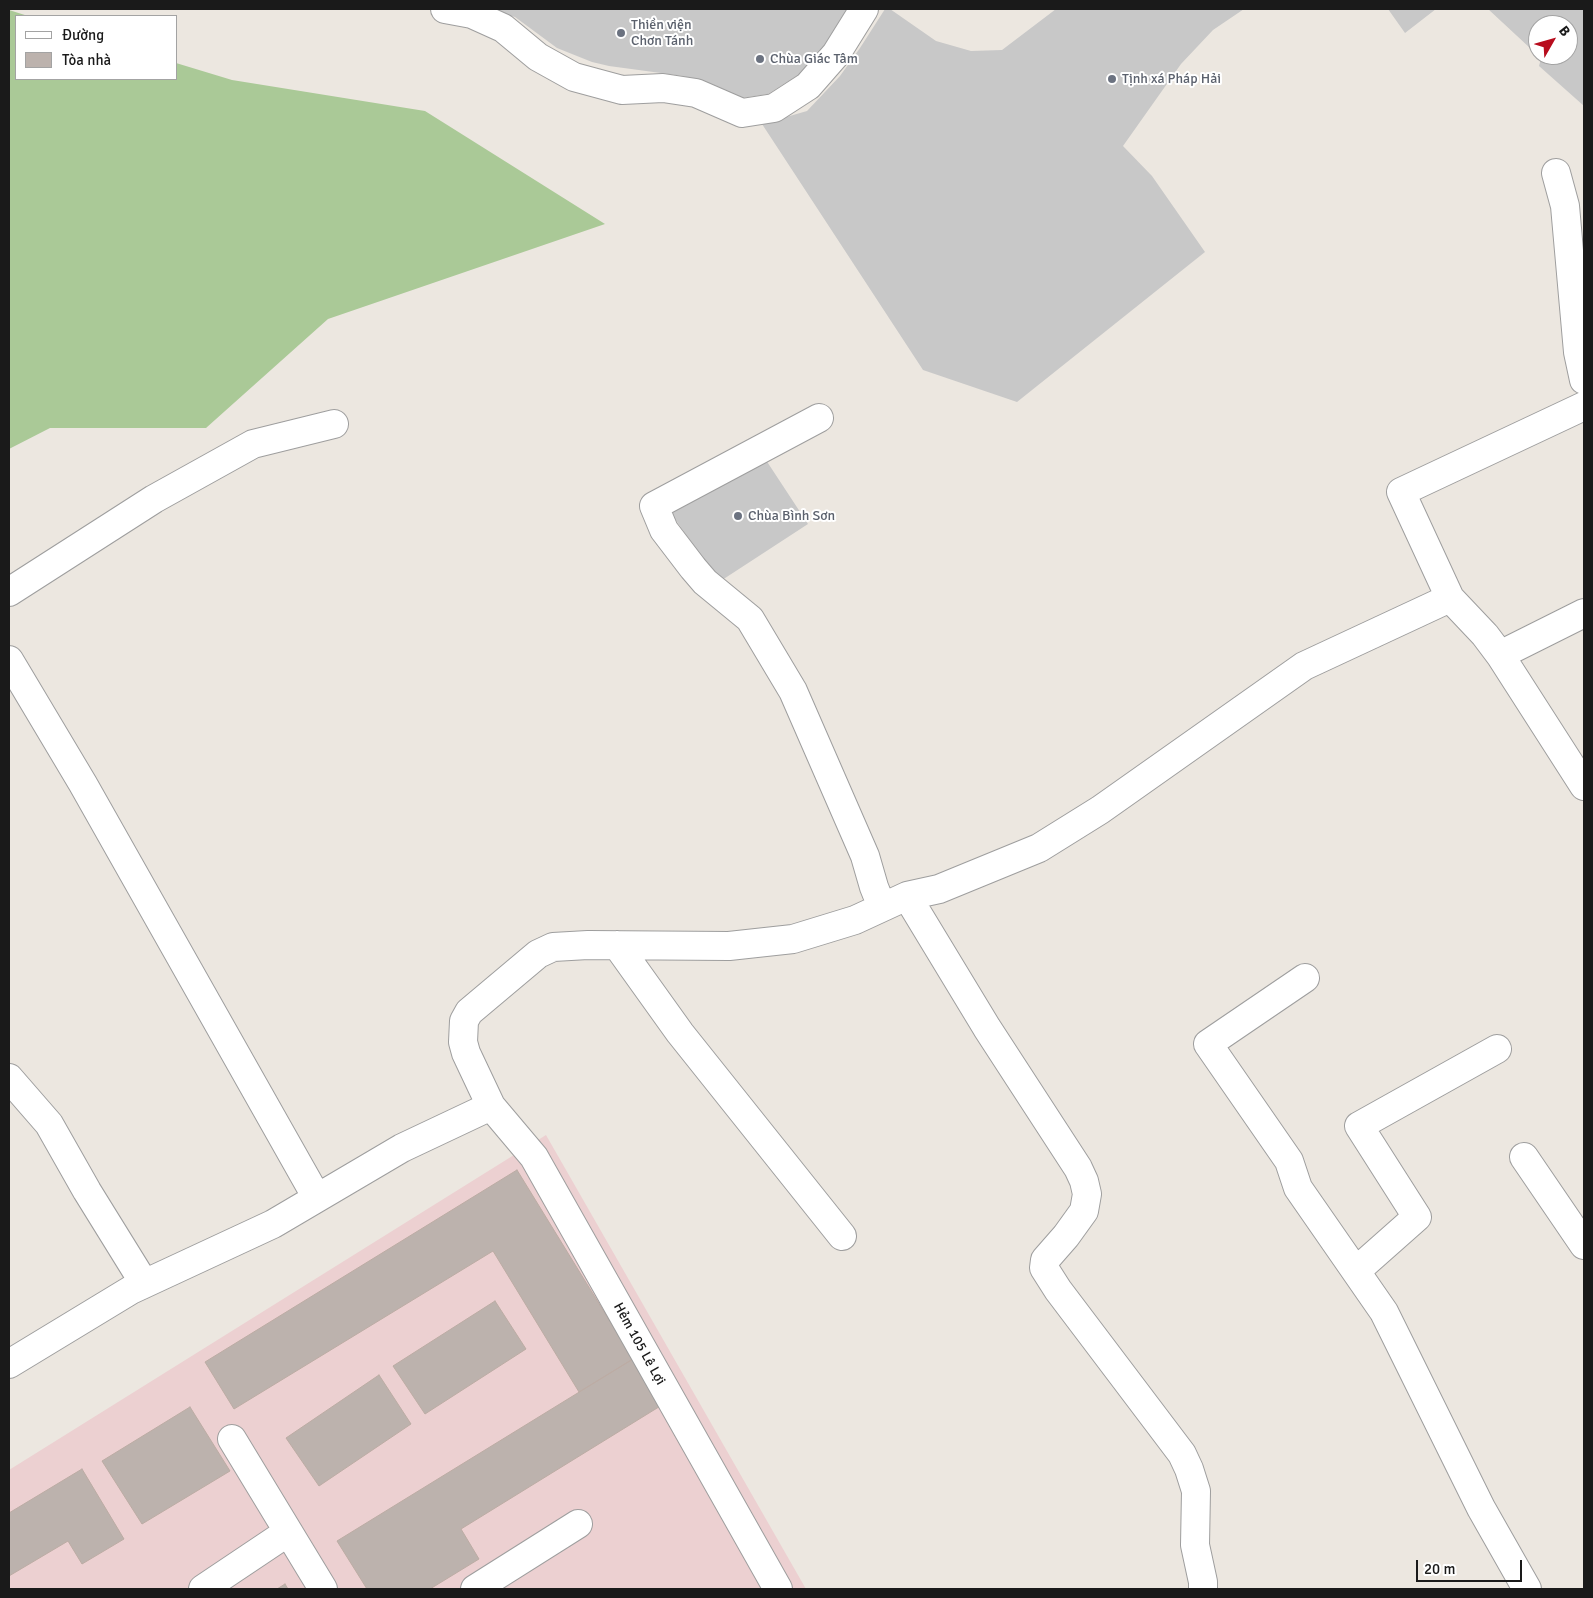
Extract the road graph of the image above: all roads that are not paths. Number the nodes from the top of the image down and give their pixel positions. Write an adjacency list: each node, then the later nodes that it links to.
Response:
1 (445, 9): 2 (street)
2 (864, 9)
3 (1556, 174): 4 (street)
4 (1584, 380)
5 (1584, 406): 9 (street)
6 (819, 418): 15 (street)
7 (334, 424): 8 (street)
8 (9, 592)
9 (1450, 598): 11 (street); 14 (street, Hẻm 105 Lê Lợi)
10 (1584, 613): 11 (street)
11 (1500, 655): 13 (street)
12 (9, 660): 22 (street)
13 (1584, 786)
14 (907, 896): 15 (street, Hẻm 105 Lê Lợi); 35 (street)
15 (882, 907): 16 (street, Hẻm 105 Lê Lợi)
16 (617, 945): 20 (street, Hẻm 105 Lê Lợi); 23 (street)
17 (1304, 978): 25 (street)
18 (1497, 1049): 25 (street)
19 (9, 1078): 26 (street)
20 (491, 1106): 22 (street); 34 (street, Hẻm 105 Lê Lợi)
21 (1524, 1158): 24 (street)
22 (317, 1198): 26 (street)
23 (842, 1236)
24 (1584, 1244)
25 (1356, 1271): 36 (street)
26 (144, 1283): 27 (street)
27 (9, 1364)
28 (232, 1439): 30 (street)
29 (578, 1524): 33 (street)
30 (288, 1532): 31 (street); 32 (street)
31 (203, 1589)
32 (323, 1589)
33 (475, 1589)
34 (778, 1589)
35 (1203, 1589)
36 (1526, 1589)

